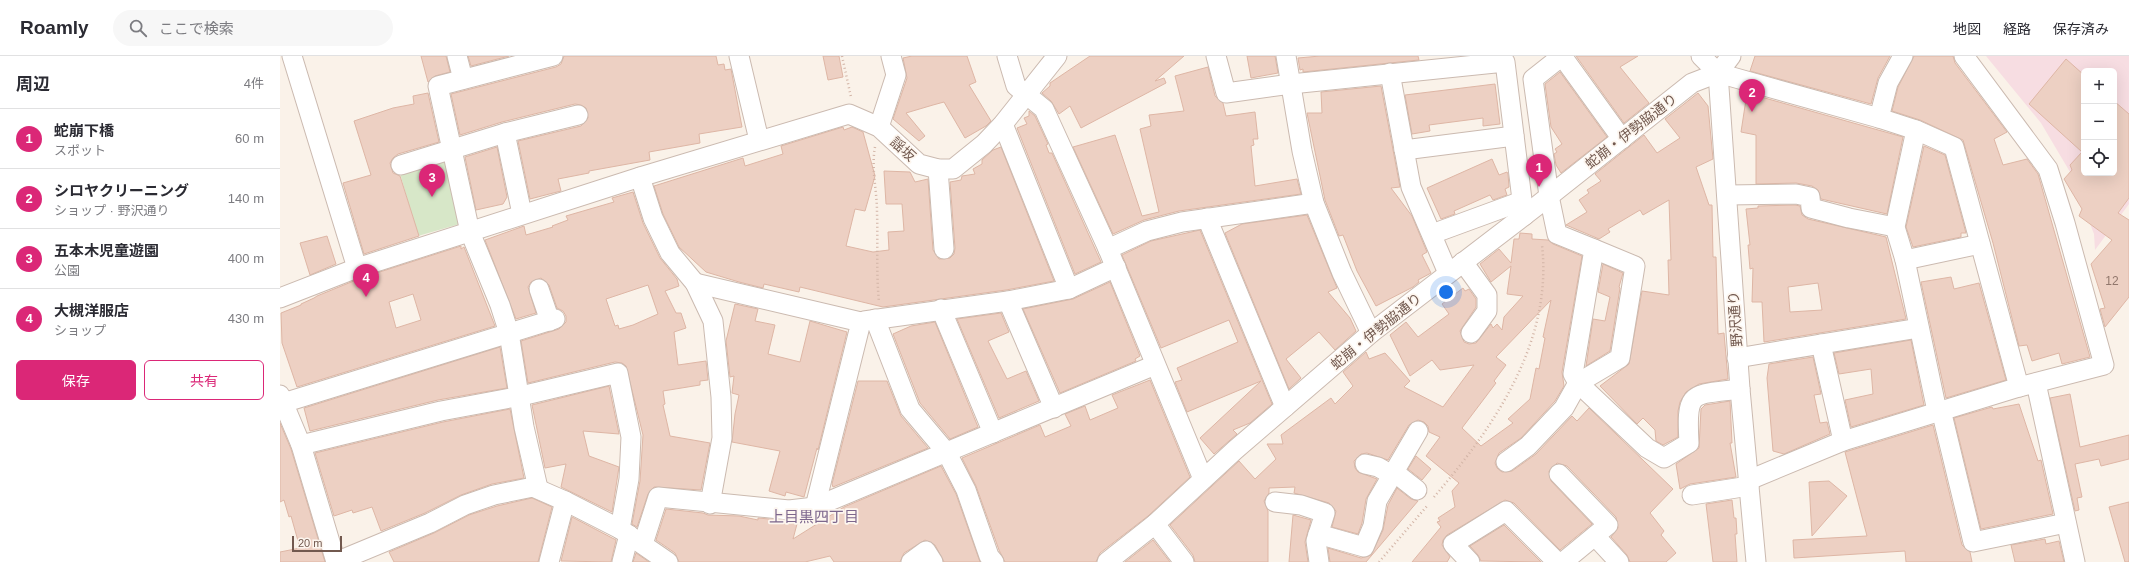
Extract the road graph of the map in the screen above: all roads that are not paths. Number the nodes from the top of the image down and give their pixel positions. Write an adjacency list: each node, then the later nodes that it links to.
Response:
1 (292, 56): 48 (street)
2 (457, 56): 17 (street)
3 (553, 56): 17 (street)
4 (739, 56): 28 (street)
5 (890, 56): 23 (street)
6 (1007, 56): 19 (street)
7 (1057, 56): 19 (street, 謡坂)
8 (1216, 56): 18 (street)
9 (1286, 56): 18 (street)
10 (1701, 56): 16 (street)
11 (1731, 56): 16 (street)
12 (1903, 56): 21 (street)
13 (1964, 56): 66 (street)
14 (1457, 61): 15 (street); 26 (street)
15 (1390, 73): 18 (street); 30 (street)
16 (1718, 73): 21 (street); 27 (street, 蛇崩・伊勢脇通り); 34 (street, 野沢通り)
17 (463, 79): 29 (street)
18 (1291, 84): 36 (street)
19 (1026, 93): 22 (street, 謡坂); 44 (street)
20 (578, 115): 25 (street)
21 (1879, 118): 24 (street)
22 (1003, 124): 32 (street, 謡坂); 53 (street)
23 (879, 127): 28 (street, 謡坂); 32 (street, 謡坂)
24 (1916, 130): 40 (street); 43 (street)
25 (505, 133): 29 (street); 38 (street)
26 (1514, 136): 30 (street); 37 (street)
27 (1622, 139): 35 (street, 蛇崩・伊勢脇通り); 35 (street)
28 (759, 140): 33 (street, 謡坂)
29 (452, 149): 31 (street); 41 (street)
30 (1404, 150): 42 (street)
31 (400, 165)
32 (938, 169): 46 (street)
33 (640, 177): 38 (street, 謡坂); 51 (street)
34 (1727, 195): 40 (street); 63 (street, 野沢通り)
35 (1549, 196): 37 (street, 蛇崩・伊勢脇通り); 45 (street)
36 (1314, 203): 39 (street); 60 (street)
37 (1523, 208): 42 (street); 50 (street, 蛇崩・伊勢脇通り)
38 (522, 214): 41 (street, 謡坂)
39 (1207, 218): 44 (street); 70 (street)
40 (1895, 227): 47 (street)
41 (470, 232): 48 (street, 謡坂); 59 (street)
42 (1432, 234): 50 (street)
43 (1980, 244): 47 (street); 66 (street)
44 (1108, 249): 49 (street)
45 (1594, 249): 65 (street); 65 (street)
46 (944, 250)
47 (1905, 260): 58 (street)
48 (357, 268): 54 (street, 謡坂)
49 (1116, 268): 53 (street); 64 (street)
50 (1456, 268): 60 (street, 蛇崩・伊勢脇通り); 61 (street)
51 (695, 283): 57 (street); 89 (street)
52 (539, 289): 59 (street)
53 (1069, 289): 55 (street)
54 (280, 298)
55 (1008, 301): 56 (street); 71 (street)
56 (941, 309): 57 (street); 74 (street)
57 (872, 320): 77 (street); 90 (street)
58 (1919, 328): 62 (street); 72 (street)
59 (509, 333): 68 (street); 69 (street)
60 (1371, 333): 70 (street, 蛇崩・伊勢脇通り)
61 (1471, 333)
62 (1821, 344): 63 (street); 75 (street)
63 (1737, 358): 67 (street, 野沢通り)
64 (1155, 366): 71 (street); 82 (street)
65 (1578, 383): 67 (street); 78 (street)
66 (2028, 385): 72 (street); 91 (street)
67 (1740, 389): 83 (street, 野沢通り)
68 (520, 396): 76 (street); 84 (street); 94 (street)
69 (281, 399): 76 (street)
70 (1285, 407): 82 (street, 蛇崩・伊勢脇通り)
71 (1054, 408): 74 (street)
72 (1939, 410): 75 (street); 91 (street)
73 (1418, 431): 80 (street)
74 (993, 433): 77 (street)
75 (1843, 441): 83 (street)
76 (301, 445): 96 (street)
77 (947, 453): 90 (street); 102 (street)
78 (1506, 462)
79 (1365, 464): 80 (street)
80 (1393, 473): 85 (street); 93 (street)
81 (1559, 474): 95 (street)
82 (1203, 479): 92 (street, 蛇崩・伊勢脇通り)
83 (1749, 483): 86 (street); 110 (street, 野沢通り)
84 (538, 488): 87 (street); 96 (street)
85 (1417, 490)
86 (1692, 495)
87 (565, 500): 94 (street); 97 (street)
88 (1275, 502): 93 (street)
89 (710, 504): 90 (street); 94 (street)
90 (815, 507)
91 (2066, 523): 111 (street)
92 (1155, 524): 103 (street, 蛇崩・伊勢脇通り); 104 (street)
93 (1318, 534): 105 (street)
94 (630, 536): 98 (street); 99 (street)
95 (1595, 536): 108 (street); 109 (street)
96 (336, 562)
97 (549, 562)
98 (622, 562)
99 (668, 562)
100 (911, 562): 101 (street)
101 (933, 562)
102 (994, 562)
103 (1107, 562)
104 (1184, 562)
105 (1319, 562)
106 (1470, 562): 107 (street)
107 (1557, 562)
108 (1563, 562)
109 (1619, 562)
110 (1756, 562)
111 (2075, 562)

